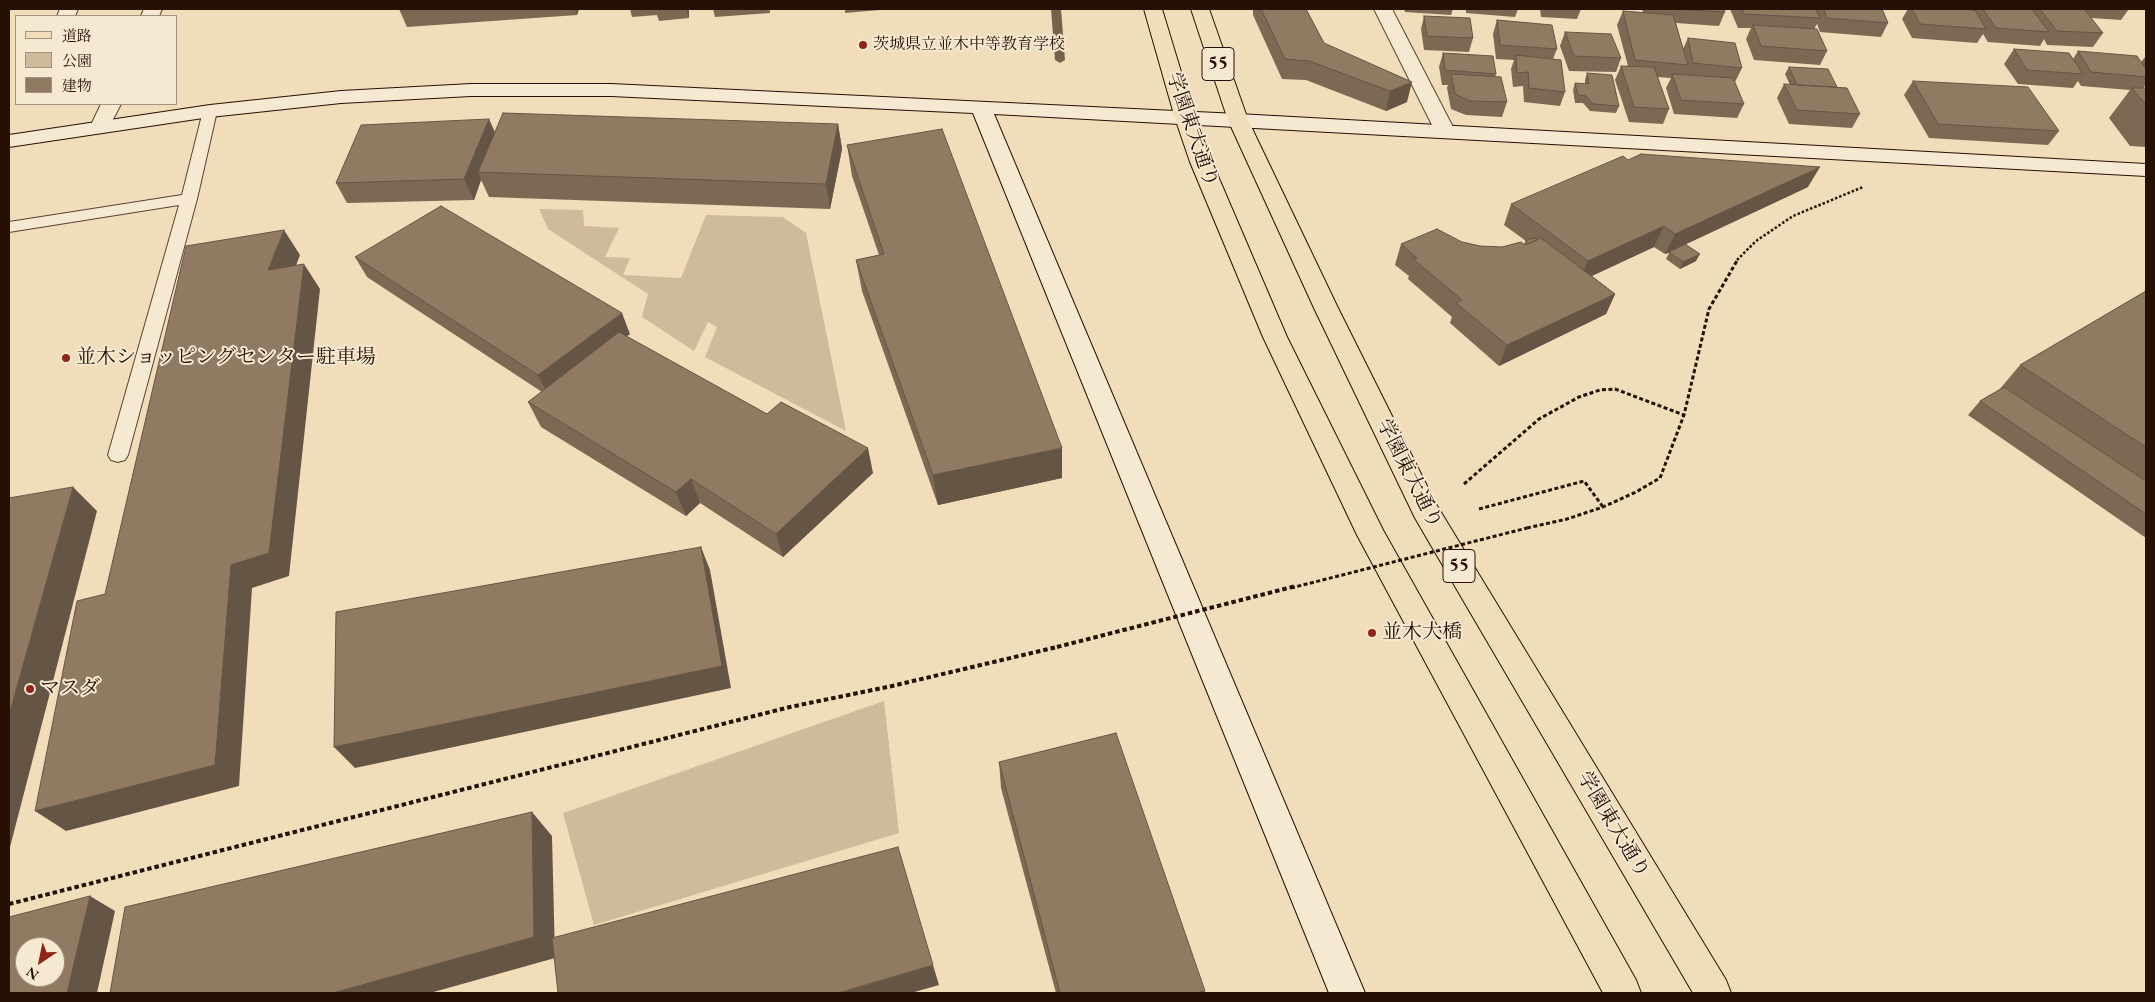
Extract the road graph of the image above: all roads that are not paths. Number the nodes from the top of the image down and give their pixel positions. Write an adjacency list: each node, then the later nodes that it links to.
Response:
1 (1153, 9): 7 (main road, 学園東大通り / 55)
2 (1200, 9): 8 (main road, 学園東大通り / 55)
3 (1383, 9): 10 (street)
4 (111, 105): 9 (street)
5 (981, 108): 6 (street); 7 (street); 16 (street)
6 (210, 112): 9 (street); 13 (lane)
7 (1185, 118): 8 (street); 17 (main road, 学園東大通り / 55)
8 (1238, 120): 10 (street); 18 (main road, 学園東大通り / 55)
9 (100, 127): 11 (street)
10 (1445, 131): 12 (street)
11 (9, 141)
12 (2146, 170)
13 (189, 199): 14 (lane); 15 (lane)
14 (9, 227)
15 (118, 455)
16 (1347, 993)
17 (1623, 993)
18 (1713, 993)

